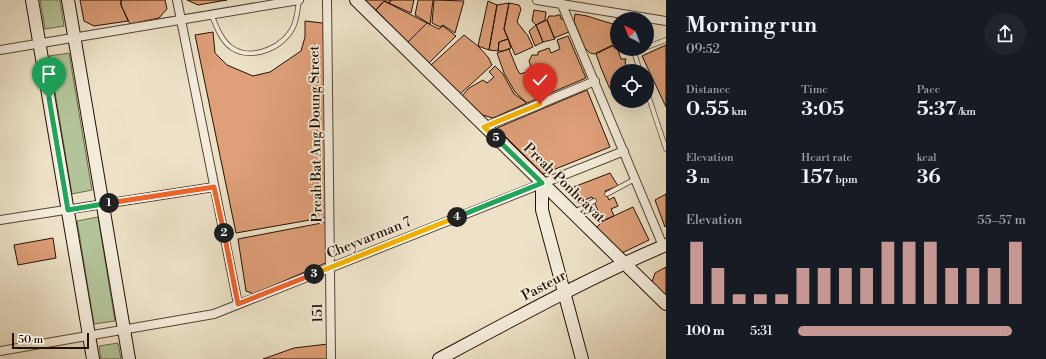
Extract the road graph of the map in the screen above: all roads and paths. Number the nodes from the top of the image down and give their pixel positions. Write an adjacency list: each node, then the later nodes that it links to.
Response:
1 (32, 0): 14 (street)
2 (68, 0): 12 (street)
3 (177, 0): 10 (street)
4 (299, 0): 9 (street); 9 (lane)
5 (327, 0): 33 (street, Preah Bat Ang Doung Street)
6 (356, 0): 19 (street, Preah Ponheayat)
7 (537, 0): 8 (street)
8 (561, 2): 11 (street); 17 (street)
9 (211, 14): 10 (street)
10 (181, 19): 12 (street); 24 (street)
11 (666, 21)
12 (74, 37): 14 (street); 27 (street)
13 (666, 40): 15 (lane)
14 (40, 43): 16 (street); 28 (street)
15 (654, 44)
16 (0, 50)
17 (595, 81): 19 (street); 21 (street)
18 (652, 108): 20 (lane)
19 (484, 127): 23 (street, Preah Ponheayat)
20 (666, 149)
21 (624, 151): 22 (street); 23 (street, Cheyvarman 7)
22 (635, 179): 25 (lane); 31 (street)
23 (542, 183): 29 (street, Preah Ponheayat); 33 (street, Cheyvarman 7); 34 (street)
24 (214, 187): 27 (street); 35 (street)
25 (606, 194)
26 (594, 201): 29 (lane)
27 (103, 204): 28 (street); 37 (street)
28 (68, 210): 30 (street); 38 (street)
29 (573, 213): 32 (street, Preah Ponheayat)
30 (0, 220)
31 (664, 246): 32 (street, Pasteur)
32 (625, 263): 34 (street, Pasteur); 36 (street, Preah Ponheayat)
33 (330, 267): 35 (street, Cheyvarman 7); 42 (street, 151)
34 (564, 293): 43 (street, Pasteur); 44 (street)
35 (238, 304): 37 (street, Cheyvarman 7)
36 (666, 304)
37 (124, 329): 38 (street, Cheyvarman 7); 41 (street)
38 (89, 335): 39 (street, Cheyvarman 7); 40 (street)
39 (0, 351)
40 (93, 359)
41 (130, 359)
42 (331, 359)
43 (439, 359)
44 (582, 359)

